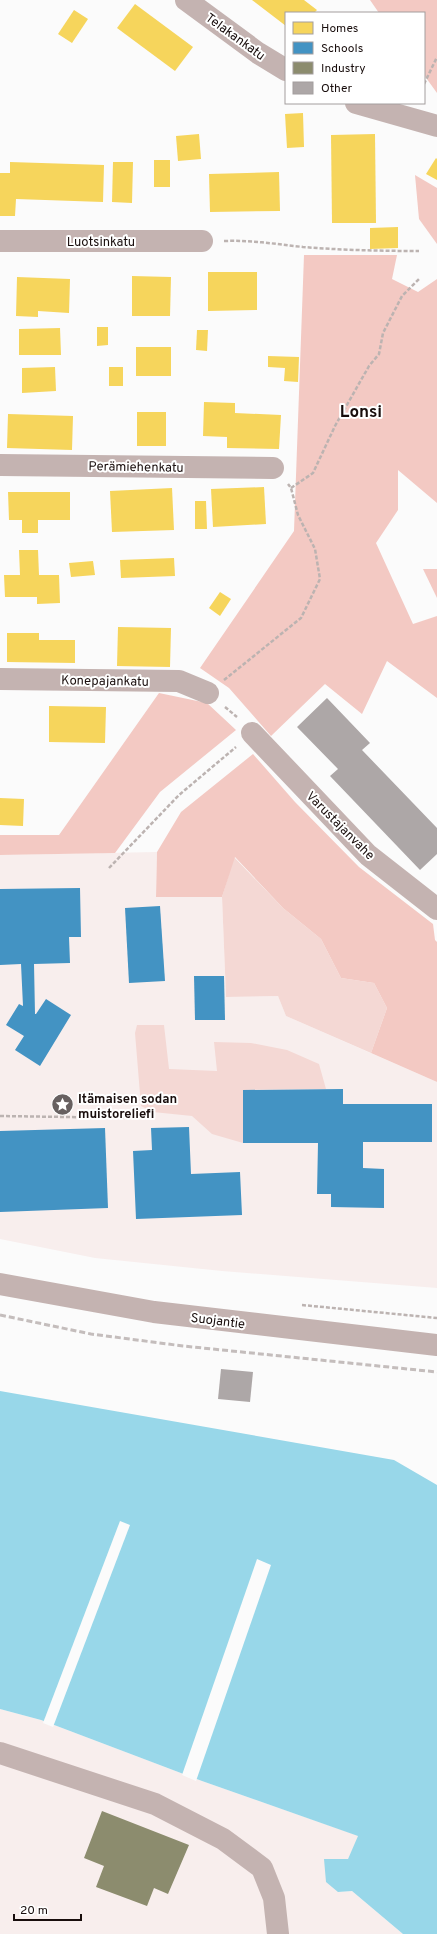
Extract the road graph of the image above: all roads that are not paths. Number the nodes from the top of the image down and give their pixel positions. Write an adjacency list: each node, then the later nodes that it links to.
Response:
1 (186, 0): 2 (street, Telakankatu)
2 (285, 69)
3 (360, 104): 4 (street)
4 (437, 126)
5 (0, 241): 6 (street, Luotsinkatu)
6 (202, 241)
7 (0, 465): 8 (street, Perämiehenkatu)
8 (273, 468)
9 (0, 679): 10 (street, Konepajankatu)
10 (208, 694)
11 (252, 733): 12 (street, Varustajanvahe)
12 (437, 909)
13 (0, 1284): 14 (street, Suojantie)
14 (437, 1345)
15 (0, 1753): 16 (street)
16 (278, 1934)

